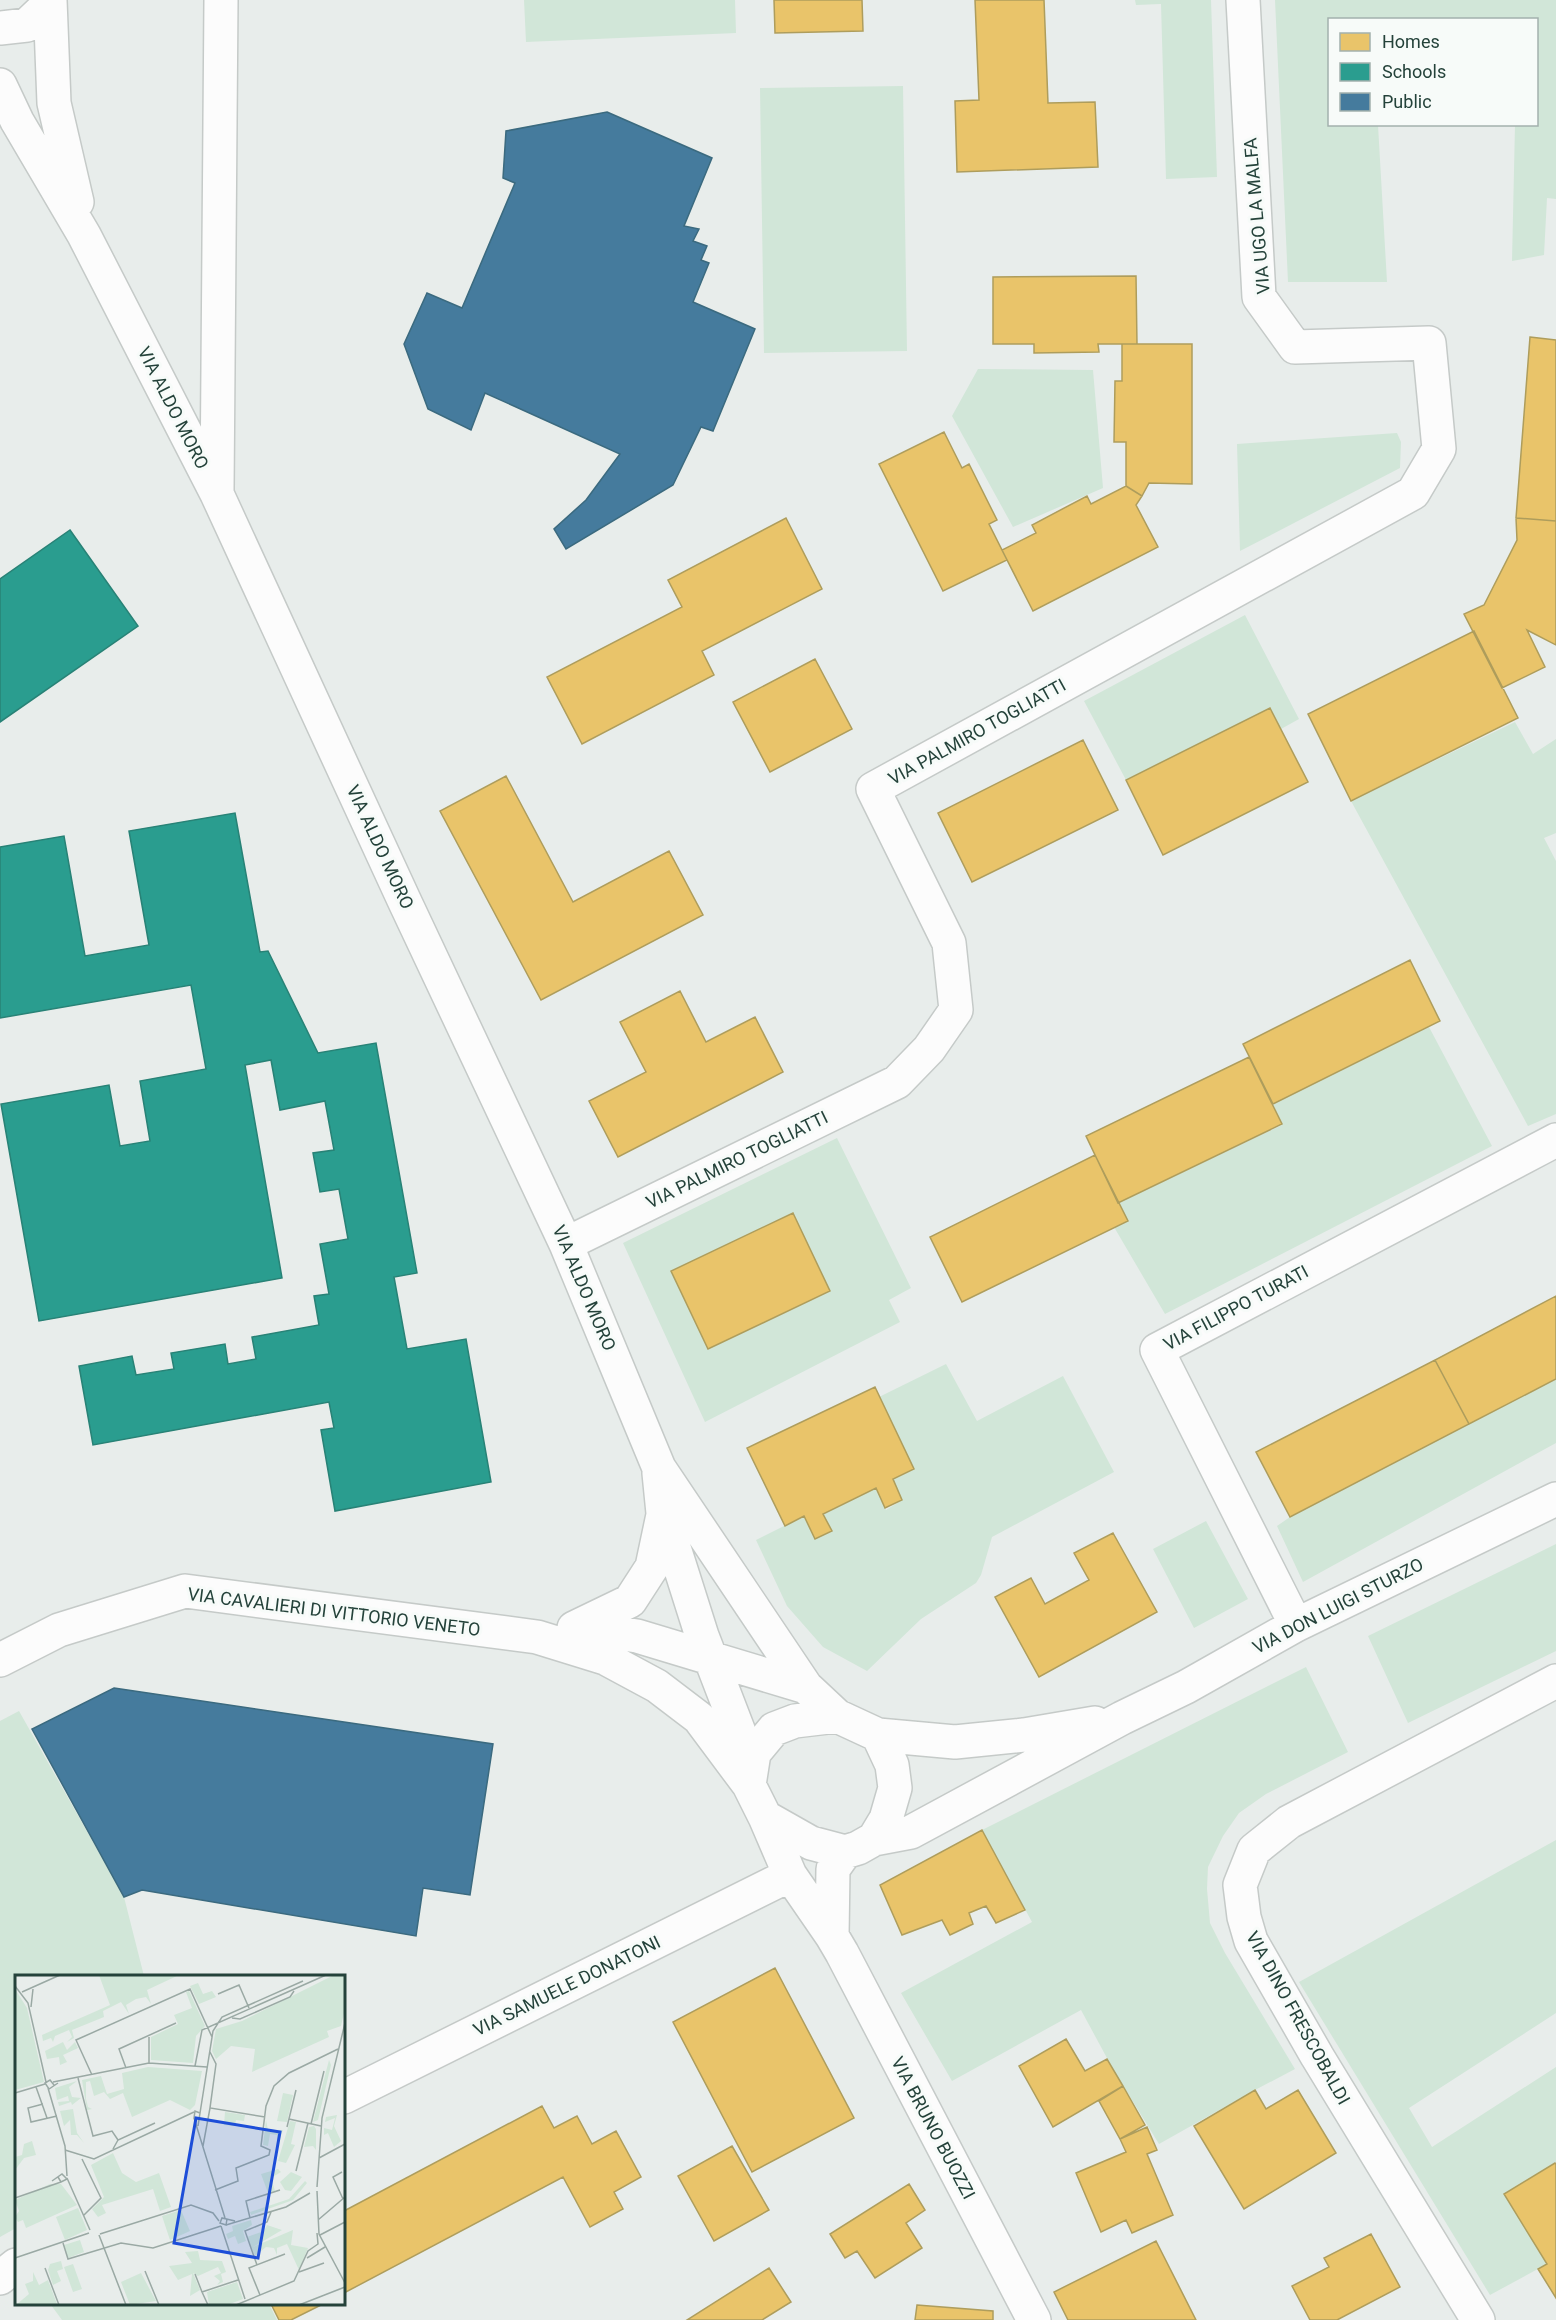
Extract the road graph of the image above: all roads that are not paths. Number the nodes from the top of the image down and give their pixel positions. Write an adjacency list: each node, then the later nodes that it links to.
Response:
1 (221, 0): 8 (street)
2 (1243, 0): 7 (street, VIA UGO LA MALFA)
3 (49, 2): 4 (street); 6 (street, VIA ALDO MORO)
4 (0, 28)
5 (0, 85): 6 (street, VIA ALDO MORO)
6 (84, 235): 8 (street, VIA ALDO MORO)
7 (1413, 493): 10 (street, VIA PALMIRO TOGLIATTI)
8 (217, 494): 10 (street, VIA ALDO MORO)
9 (1556, 1140): 14 (street, VIA FILIPPO TURATI)
10 (566, 1244): 11 (street, VIA ALDO MORO)
11 (659, 1468): 13 (street); 20 (street)
12 (1556, 1499): 14 (street, VIA DON LUIGI STURZO)
13 (663, 1513): 15 (street); 18 (street)
14 (1296, 1624): 22 (street, VIA DON LUIGI STURZO)
15 (578, 1628): 16 (street); 18 (street)
16 (537, 1637): 17 (street, VIA CAVALIERI DI VITTORIO VENETO); 25 (street)
17 (0, 1660)
18 (711, 1660): 20 (street); 24 (street)
19 (1556, 1681): 34 (street, VIA DINO FRESCOBALDI)
20 (806, 1687): 21 (street)
21 (837, 1716): 23 (street); 24 (street)
22 (1122, 1718): 23 (street, VIA DON LUIGI STURZO); 27 (street, VIA DON LUIGI STURZO)
23 (878, 1735): 27 (street)
24 (754, 1753): 25 (street)
25 (749, 1785): 26 (street)
26 (765, 1817): 27 (street); 28 (street, VIA BRUNO BUOZZI)
27 (860, 1846): 29 (street, VIA BRUNO BUOZZI)
28 (790, 1875): 29 (street, VIA BRUNO BUOZZI); 30 (street, VIA SAMUELE DONATONI)
29 (832, 1936): 33 (street, VIA BRUNO BUOZZI)
30 (345, 2097)
31 (15, 2266): 32 (street)
32 (0, 2278)
33 (1034, 2320)
34 (1478, 2320)

